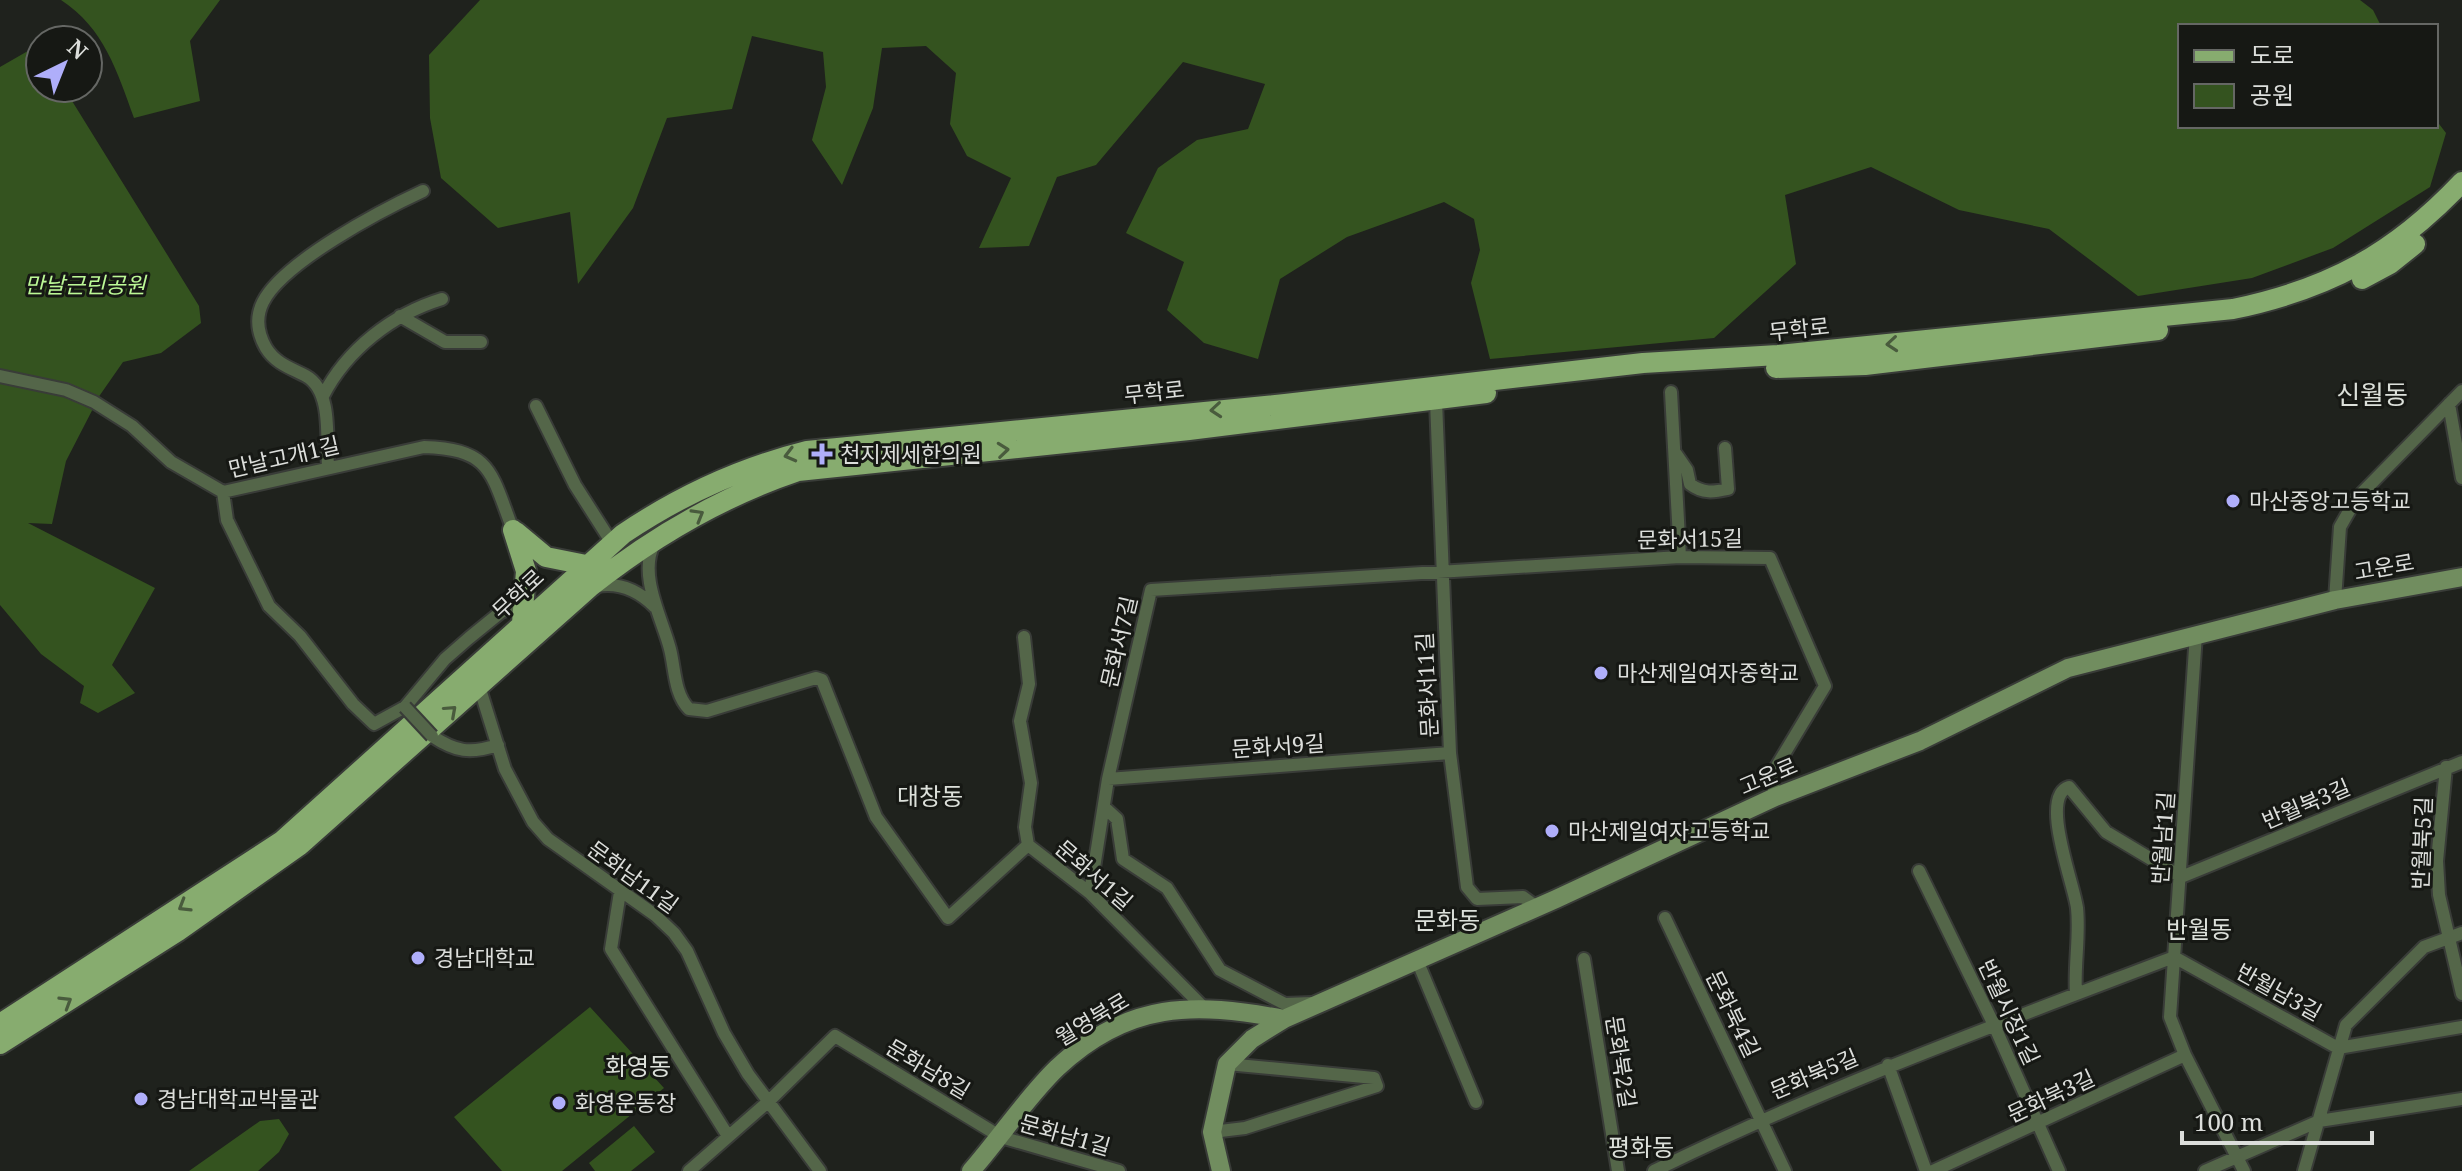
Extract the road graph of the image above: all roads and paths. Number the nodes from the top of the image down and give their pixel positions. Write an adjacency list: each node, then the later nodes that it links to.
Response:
1 (2462, 182): 21 (main road, 무학로, one-way to 21)
2 (423, 191): 10 (street)
3 (2462, 201): 11 (main road, 무학로)
4 (442, 299): 5 (street)
5 (400, 316): 6 (street); 10 (street)
6 (481, 342)
7 (0, 376): 18 (street, 만날고개1길)
8 (2462, 391): 12 (street)
9 (1671, 392): 15 (street)
10 (323, 396): 16 (street)
11 (1436, 401): 20 (main road, 무학로, one-way to 11); 24 (street, 문화서11길)
12 (2449, 404): 17 (street); 27 (street)
13 (536, 406): 21 (street)
14 (1725, 448): 15 (street)
15 (1674, 451): 22 (street)
16 (328, 467): 18 (street, 만날고개1길); 19 (street, 만날고개1길)
17 (2462, 478)
18 (223, 492): 33 (street)
19 (513, 530): 23 (main road); 29 (main road)
20 (657, 538): 26 (main road, 무학로); 28 (street, 문화서1길)
21 (612, 543): 23 (main road, 무학로)
22 (1680, 557): 24 (street, 문화서15길); 39 (street, 문화서15길)
23 (586, 565): 29 (main road, 무학로)
24 (1442, 572): 35 (street, 문화서11길); 38 (street, 문화서7길)
25 (2462, 577): 27 (main road, 고운로)
26 (590, 587): 28 (street); 32 (main road, 무학로)
27 (2335, 600): 30 (main road, 고운로)
28 (655, 607): 41 (street, 문화서1길)
29 (523, 613): 33 (street); 57 (main road, 무학로, one-way to 57)
30 (2196, 634): 39 (main road, 고운로); 43 (street, 반월남1길)
31 (1024, 637): 41 (street)
32 (479, 686): 34 (street, 문화남11길); 60 (main road, 무학로, one-way to 32)
33 (405, 707): 34 (street, bridge)
34 (498, 745): 44 (street, 문화남11길)
35 (1450, 753): 38 (street, 문화서9길); 46 (street, 문화서11길)
36 (2462, 762): 37 (street, 반월북5길)
37 (2446, 767): 43 (street, 반월북3길); 48 (street, 반월북5길)
38 (1108, 779): 40 (street, 문화서7길)
39 (1775, 797): 46 (main road, 고운로)
40 (1105, 808): 45 (street, 문화서7길); 54 (street)
41 (1028, 845): 45 (street, 문화서1길)
42 (1919, 871): 58 (street, 반월시장1길)
43 (2181, 877): 49 (street, 반월남1길); 52 (street)
44 (620, 892): 66 (street, 문화남11길); 72 (street)
45 (1090, 893): 55 (street, 문화서1길)
46 (1538, 908): 51 (main road, 고운로)
47 (1665, 918): 68 (street, 문화북4길)
48 (2456, 935): 53 (street, 반월북5길); 61 (street)
49 (2174, 957): 52 (street); 61 (street, 반월남3길); 62 (street, 반월남1길)
50 (1584, 959): 80 (street, 문화북2길)
51 (1417, 960): 54 (main road, 고운로); 67 (street)
52 (2076, 994): 58 (street)
53 (2462, 994)
54 (1320, 1003): 56 (main road, 고운로)
55 (1203, 1007): 56 (main road, 월영북로); 73 (main road, 월영북로)
56 (1284, 1019): 63 (main road, 고운로)
57 (0, 1024)
58 (1994, 1025): 64 (street, 문화북5길); 70 (street, 반월시장1길)
59 (2462, 1027): 61 (street, 반월남3길)
60 (0, 1044)
61 (2338, 1048): 69 (street)
62 (2185, 1055): 70 (street, 문화북3길); 74 (street, 반월남1길)
63 (1227, 1064): 71 (main road); 71 (street)
64 (1888, 1065): 68 (street, 문화북5길); 83 (street)
65 (2462, 1099): 69 (street)
66 (769, 1101): 72 (street); 73 (street, 문화남8길); 76 (street, 문화남11길)
67 (1476, 1102)
68 (1761, 1118): 81 (street, 문화북5길); 82 (street, 문화북4길)
69 (2319, 1121): 74 (street); 88 (street)
70 (2040, 1125): 84 (street, 문화북3길); 85 (street, 반월시장1길)
71 (1212, 1132): 79 (main road)
72 (728, 1136): 75 (street)
73 (1001, 1137): 77 (main road, 월영북로); 78 (street, 문화남1길)
74 (2236, 1156): 86 (street); 87 (street, 반월남1길)
75 (689, 1171)
76 (820, 1171)
77 (971, 1171)
78 (1119, 1171)
79 (1221, 1171)
80 (1618, 1171)
81 (1654, 1171)
82 (1785, 1171)
83 (1926, 1171)
84 (1933, 1171)
85 (2059, 1171)
86 (2205, 1171)
87 (2244, 1171)
88 (2304, 1171)

